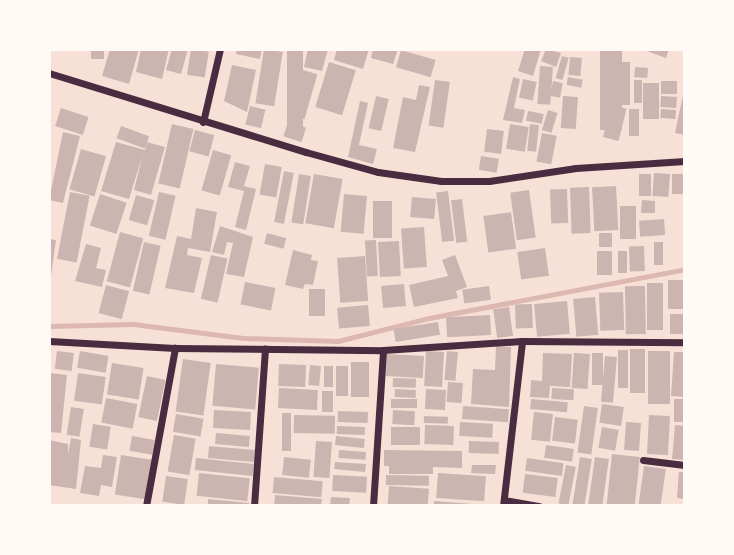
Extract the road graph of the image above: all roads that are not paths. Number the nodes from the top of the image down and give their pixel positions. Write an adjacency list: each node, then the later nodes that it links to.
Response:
1 (220, 49): 3 (street)
2 (49, 73): 3 (street)
3 (203, 122): 4 (street)
4 (685, 161)
5 (49, 341): 8 (street)
6 (522, 341): 7 (street); 10 (street); 13 (street)
7 (685, 342)
8 (175, 348): 9 (street); 14 (street)
9 (265, 348): 10 (street); 15 (street)
10 (383, 350): 16 (street)
11 (643, 460): 12 (street)
12 (685, 466)
13 (504, 503): 17 (street)
14 (146, 506)
15 (254, 506)
16 (373, 506)
17 (539, 506)

